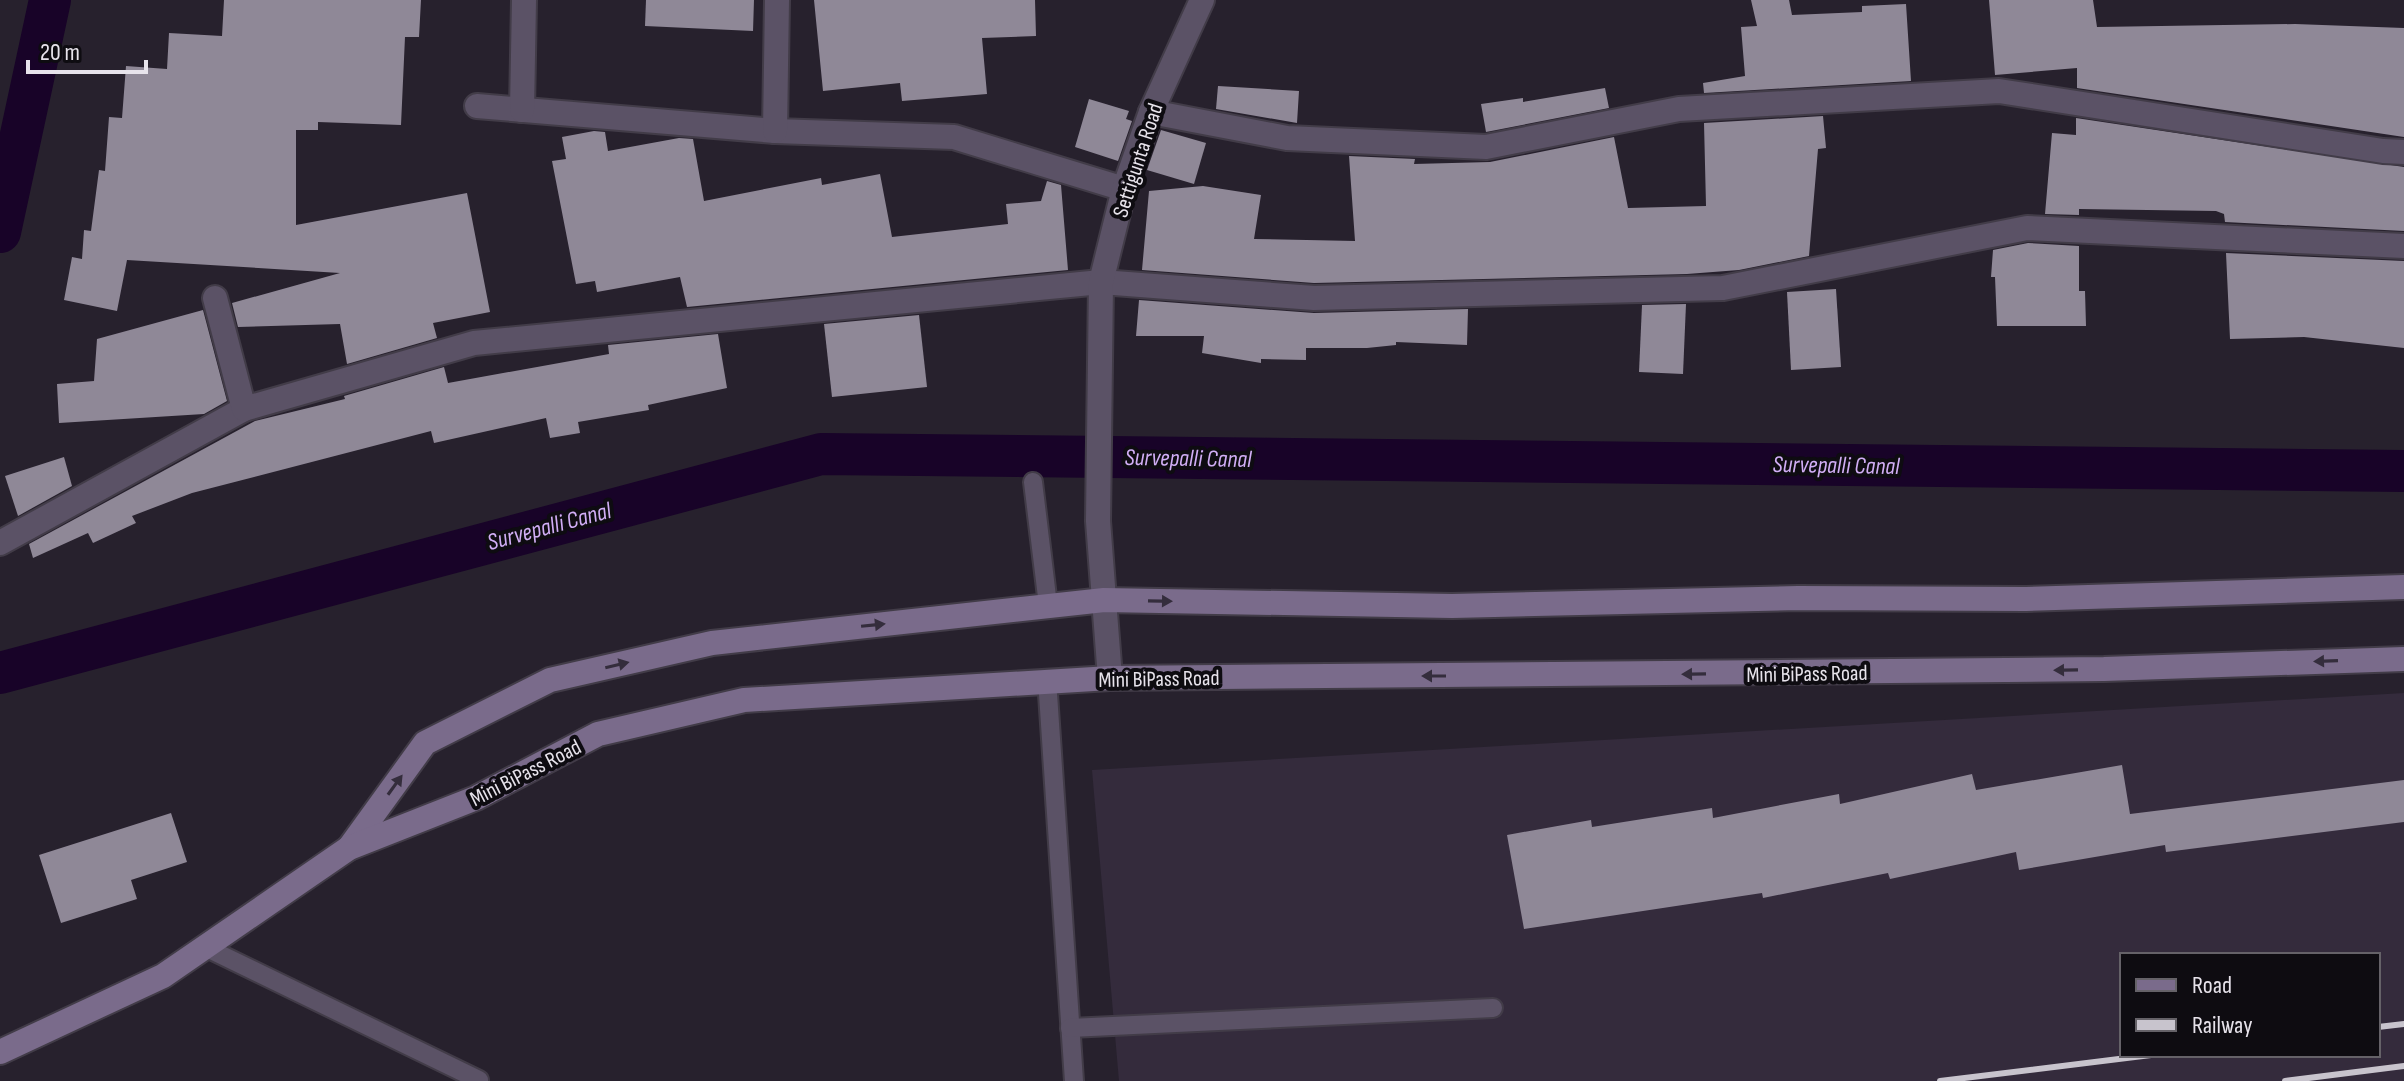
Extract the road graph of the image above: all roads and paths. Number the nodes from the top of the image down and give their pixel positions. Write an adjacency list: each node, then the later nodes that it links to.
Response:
1 (524, 0): 5 (street)
2 (777, 0): 7 (street)
3 (1202, 0): 6 (street, Settigunta Road)
4 (477, 106): 5 (street)
5 (522, 110): 7 (street)
6 (1151, 112): 8 (street); 9 (street, Settigunta Road)
7 (775, 131): 9 (street)
8 (2404, 152)
9 (1124, 189): 11 (street, Settigunta Road)
10 (2404, 246): 11 (street)
11 (1101, 282): 13 (street); 17 (street, Settigunta Road)
12 (215, 298): 13 (street)
13 (244, 409): 15 (street)
14 (1033, 482): 18 (lane)
15 (0, 543)
16 (2404, 587): 17 (main road, one-way to 16)
17 (1104, 600): 18 (main road); 20 (street, Settigunta Road)
18 (1048, 605): 22 (main road, one-way to 18)
19 (2404, 659): 20 (main road, Mini BiPass Road, one-way to 20)
20 (1110, 678): 21 (main road, Mini BiPass Road)
21 (1047, 679): 22 (main road, Mini BiPass Road); 25 (lane)
22 (349, 848): 23 (main road, Mini BiPass Road)
23 (205, 947): 26 (main road, Mini BiPass Road); 27 (lane)
24 (1493, 1008): 25 (lane)
25 (1070, 1028): 28 (lane)
26 (0, 1052)
27 (479, 1080)
28 (1074, 1081)

